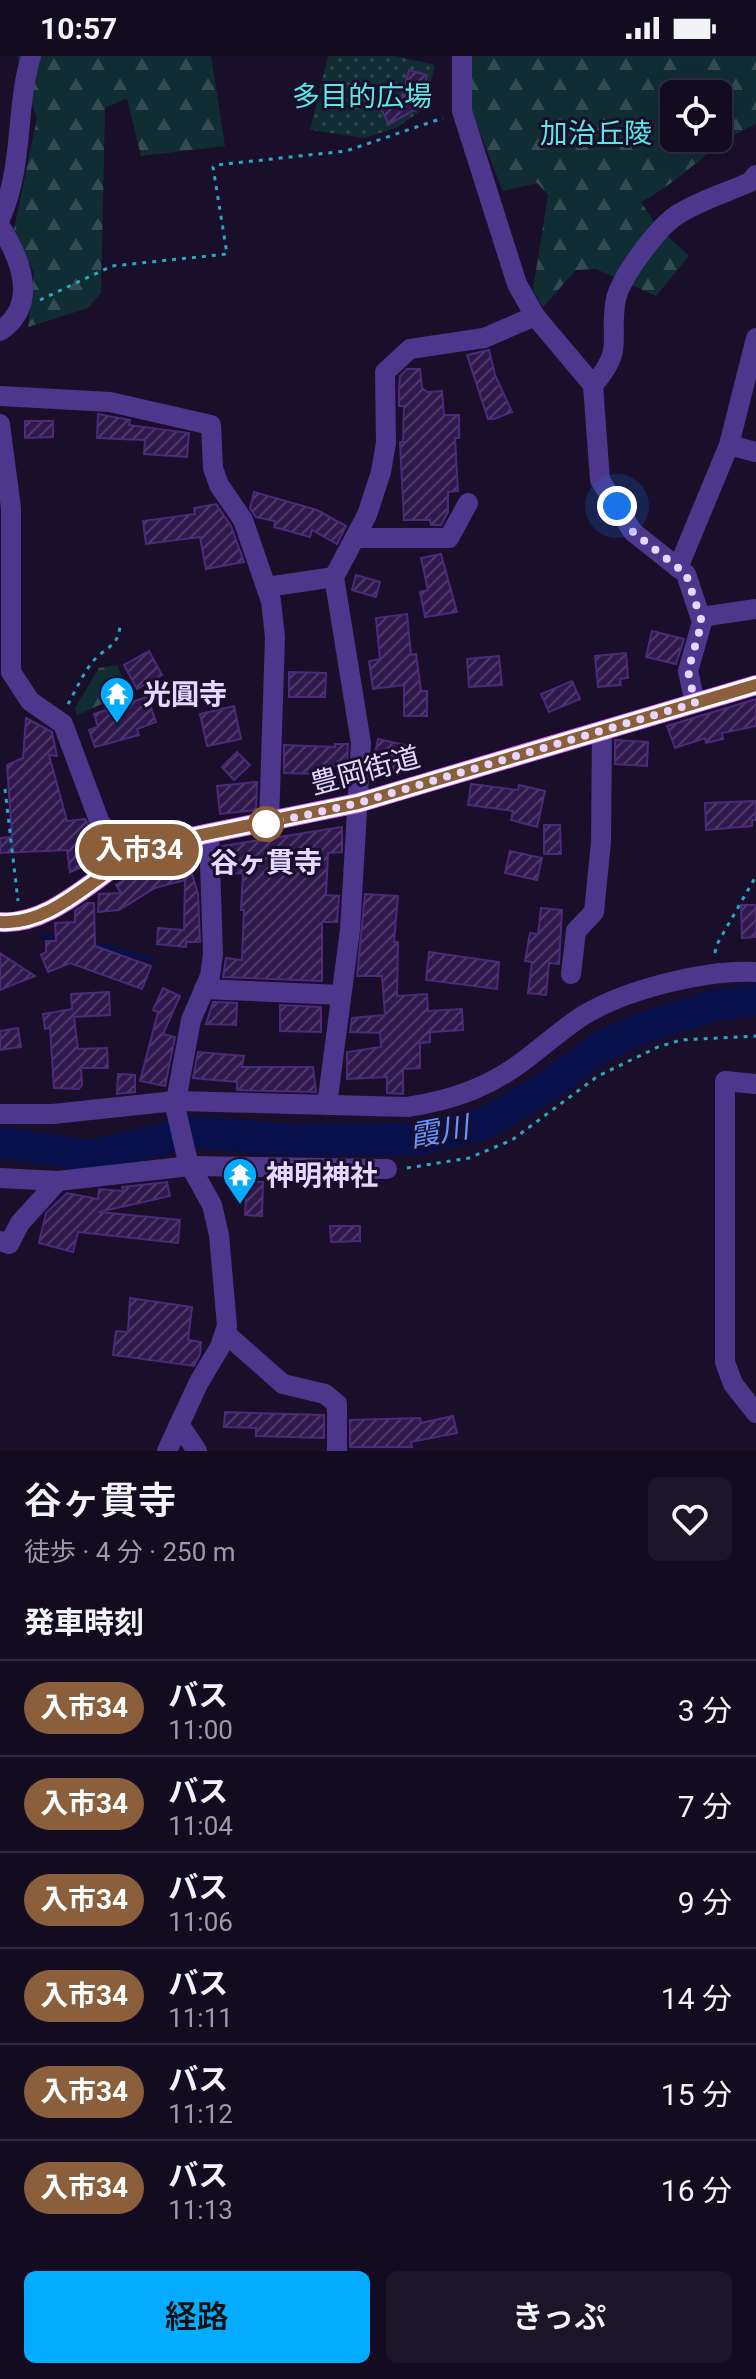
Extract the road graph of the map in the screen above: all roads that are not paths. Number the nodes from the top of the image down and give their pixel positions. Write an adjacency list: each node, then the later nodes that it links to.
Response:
1 (31, 56): 4 (street)
2 (462, 56): 6 (street)
3 (754, 182): 9 (street)
4 (0, 219)
5 (0, 226): 7 (street)
6 (535, 316): 9 (street); 15 (street)
7 (0, 331)
8 (756, 338): 12 (street)
9 (593, 385): 16 (street)
10 (0, 396): 18 (street)
11 (0, 424): 21 (street)
12 (729, 445): 13 (street); 16 (street)
13 (756, 452)
14 (468, 503): 15 (street)
15 (355, 538): 17 (street)
16 (678, 568): 20 (street)
17 (334, 577): 18 (street); 25 (street)
18 (267, 587): 26 (street)
19 (756, 609): 20 (street)
20 (701, 617): 23 (street)
21 (5, 672): 28 (street)
22 (756, 685): 23 (main road, 豊岡街道)
23 (695, 703): 24 (main road, 豊岡街道)
24 (602, 731): 25 (main road, 豊岡街道); 31 (street)
25 (358, 803): 26 (main road, 豊岡街道); 33 (street)
26 (269, 823): 27 (main road, 豊岡街道)
27 (209, 834): 28 (main road, 豊岡街道); 32 (street)
28 (129, 854): 29 (main road, 豊岡街道)
29 (6, 925)
30 (756, 972): 36 (street)
31 (571, 974)
32 (204, 989): 33 (street); 35 (street)
33 (341, 995): 36 (street)
34 (756, 1084): 44 (street)
35 (175, 1104): 36 (street); 37 (street); 38 (street)
36 (327, 1105)
37 (0, 1114)
38 (189, 1164): 39 (street); 41 (street); 43 (street)
39 (387, 1169)
40 (0, 1178): 41 (street)
41 (58, 1181): 42 (street)
42 (0, 1241)
43 (225, 1333): 45 (street); 48 (street)
44 (756, 1413)
45 (179, 1424): 46 (street); 47 (street)
46 (167, 1451)
47 (197, 1451)
48 (337, 1451)

